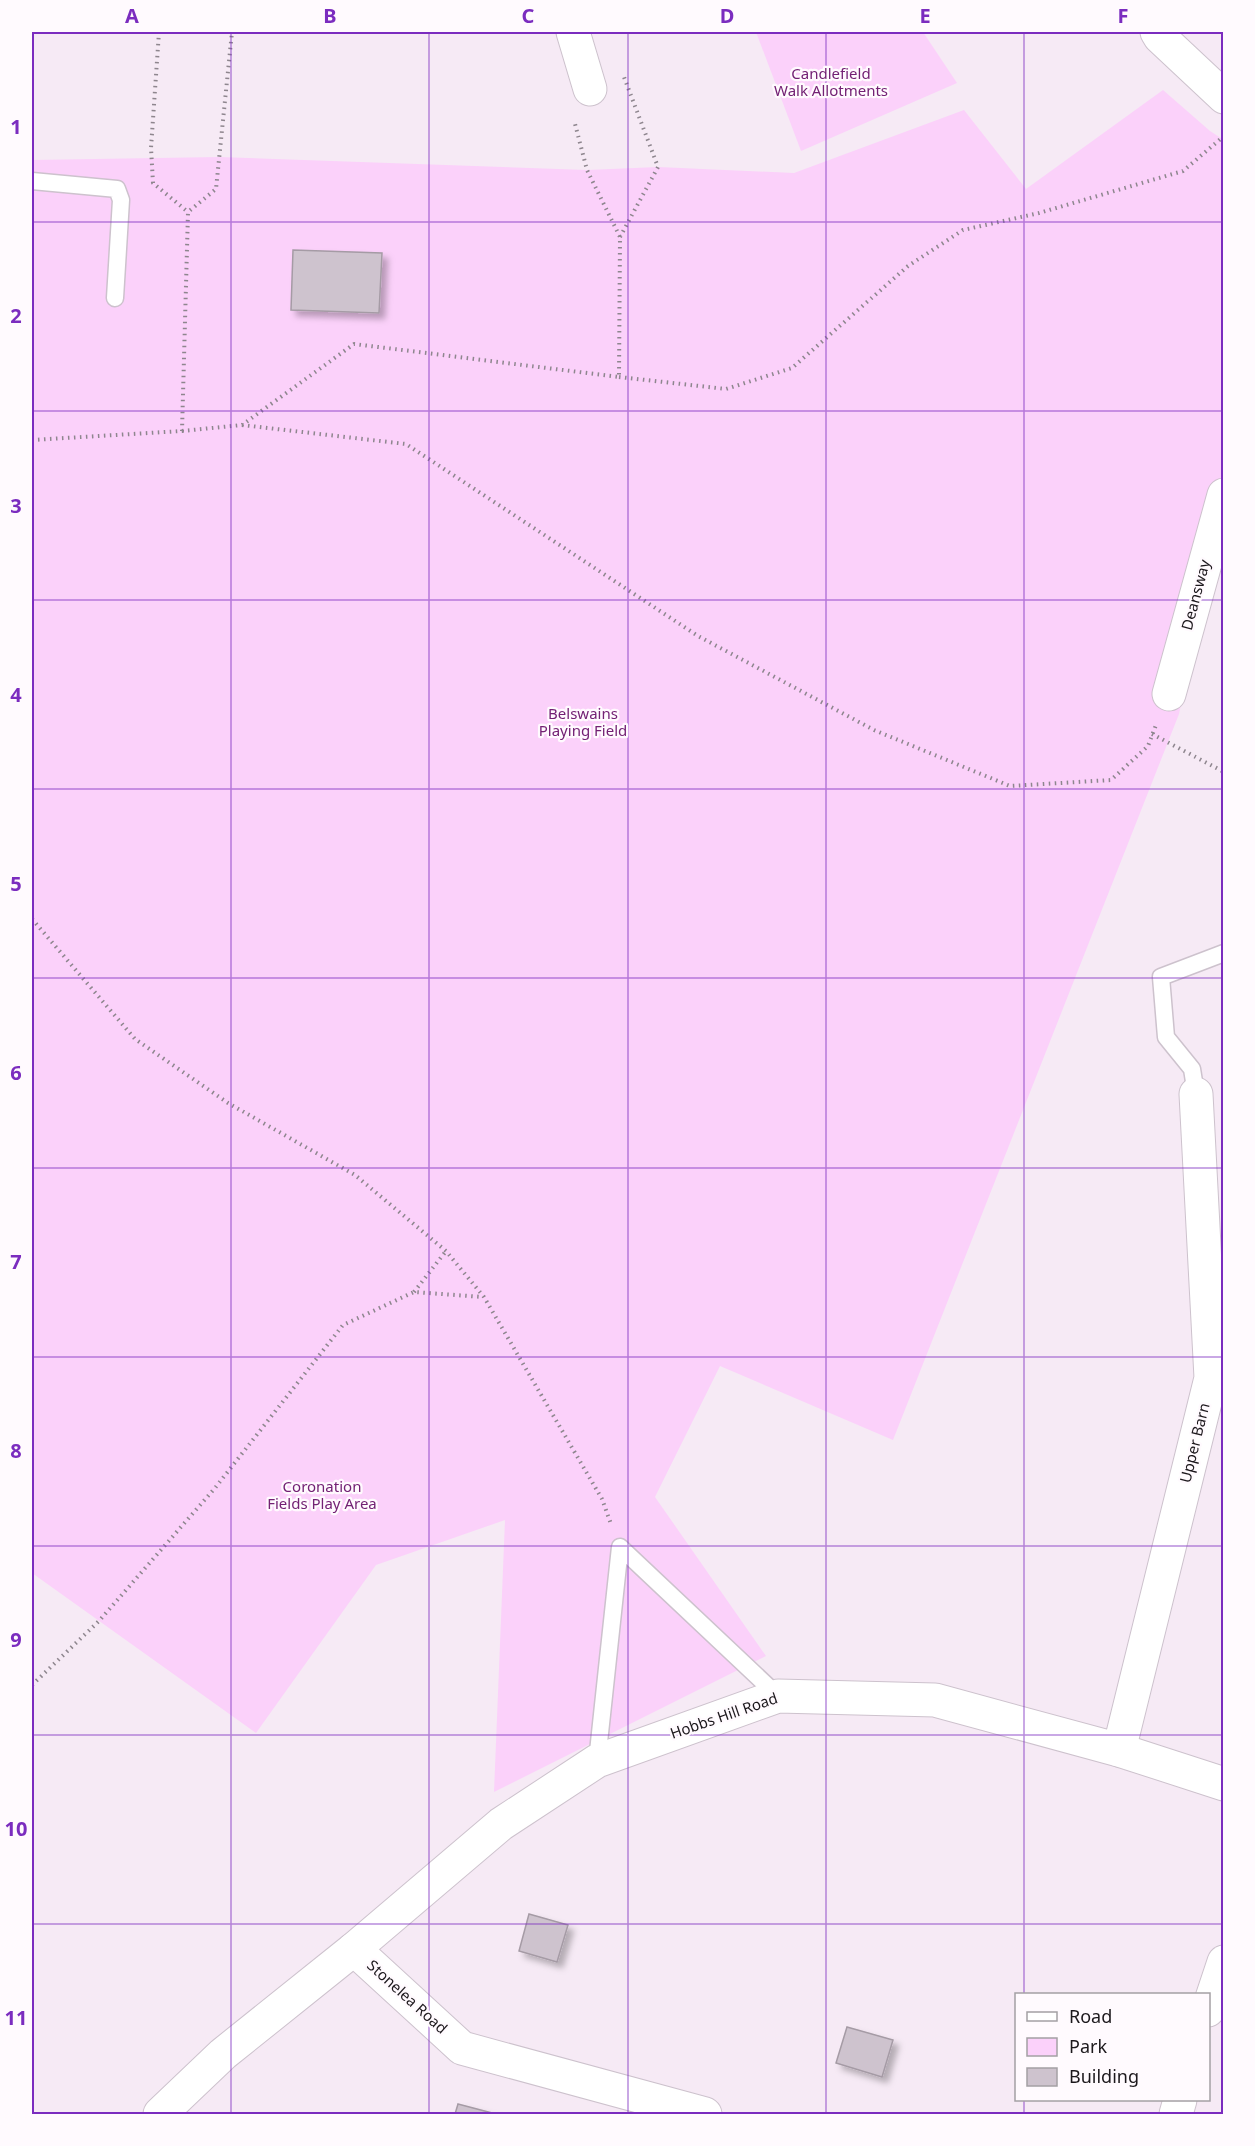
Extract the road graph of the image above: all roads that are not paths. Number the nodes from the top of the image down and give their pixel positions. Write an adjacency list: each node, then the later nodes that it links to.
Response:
1 (573, 32): 3 (street)
2 (1157, 32): 4 (street)
3 (590, 89)
4 (1224, 96)
5 (32, 181): 6 (lane)
6 (115, 298)
7 (1224, 495): 8 (street, Deansway)
8 (1169, 694)
9 (1224, 953): 10 (lane)
10 (1196, 1094): 12 (street, Upper Barn)
11 (778, 1696): 12 (street, Hobbs Hill Road); 13 (street, Hobbs Hill Road); 13 (lane)
12 (1119, 1750): 14 (street, Hobbs Hill Road)
13 (597, 1761): 15 (street, Hobbs Hill Road)
14 (1224, 1784)
15 (354, 1949): 18 (street, Stonelea Road); 19 (street, Stonelea Road)
16 (1224, 1962): 17 (street)
17 (1210, 2007)
18 (160, 2115)
19 (705, 2115)

